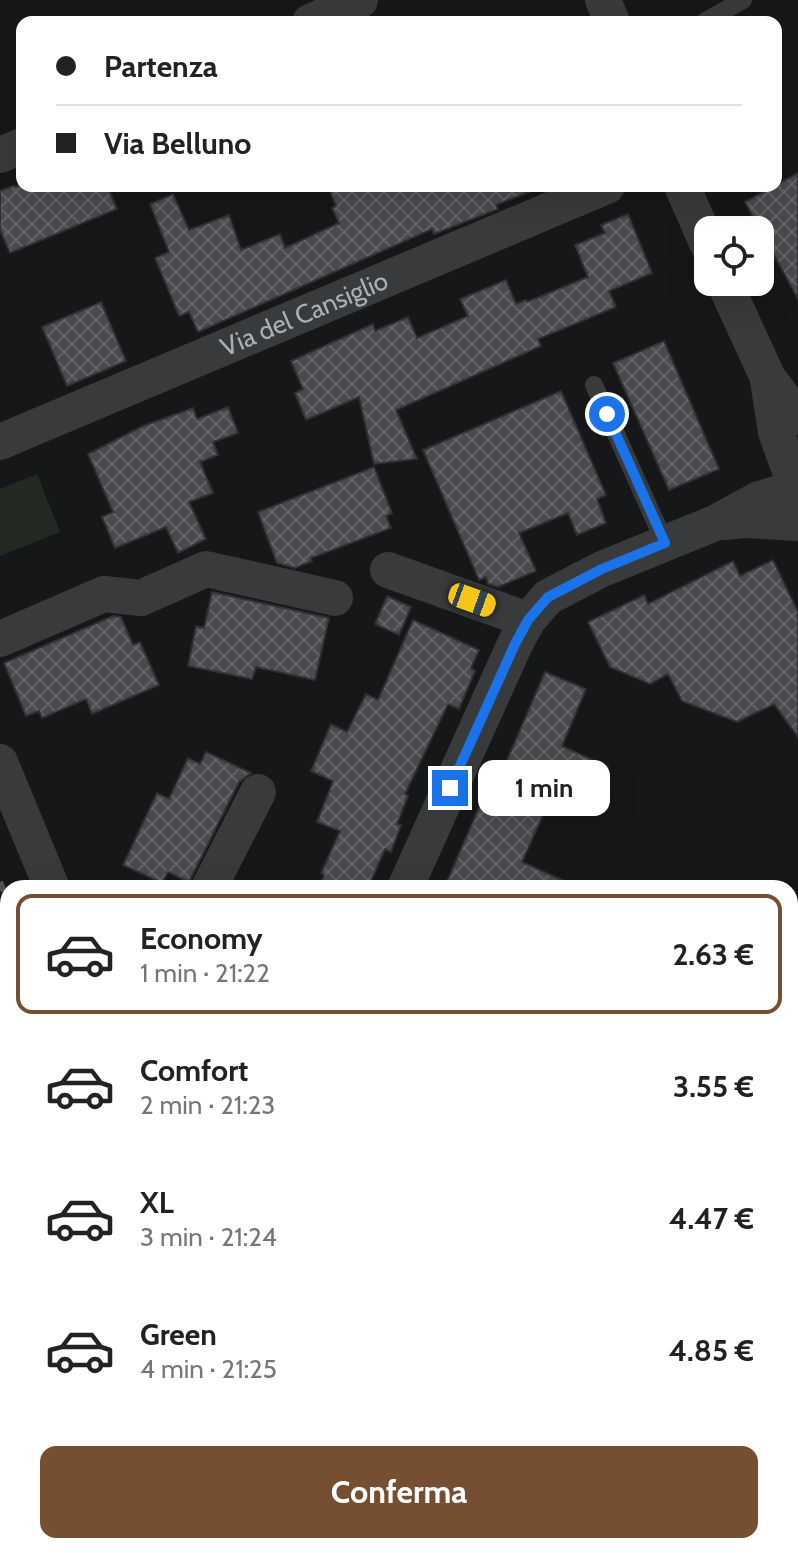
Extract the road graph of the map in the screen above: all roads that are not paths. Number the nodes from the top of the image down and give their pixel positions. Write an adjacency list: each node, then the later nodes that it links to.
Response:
1 (360, 0): 3 (street)
2 (743, 0): 4 (lane)
3 (324, 16)
4 (715, 16)
5 (593, 192): 12 (street, Via del Cansiglio)
6 (685, 192): 7 (street)
7 (695, 216)
8 (730, 296): 9 (street)
9 (768, 378): 11 (street); 13 (street)
10 (594, 385): 14 (lane)
11 (798, 417)
12 (0, 442)
13 (796, 498): 14 (street)
14 (665, 543): 17 (street)
15 (388, 570): 17 (street)
16 (335, 598): 18 (street)
17 (528, 620): 23 (street)
18 (0, 639)
19 (0, 762): 21 (street)
20 (258, 792): 22 (street)
21 (49, 880)
22 (213, 880)
23 (409, 880)

